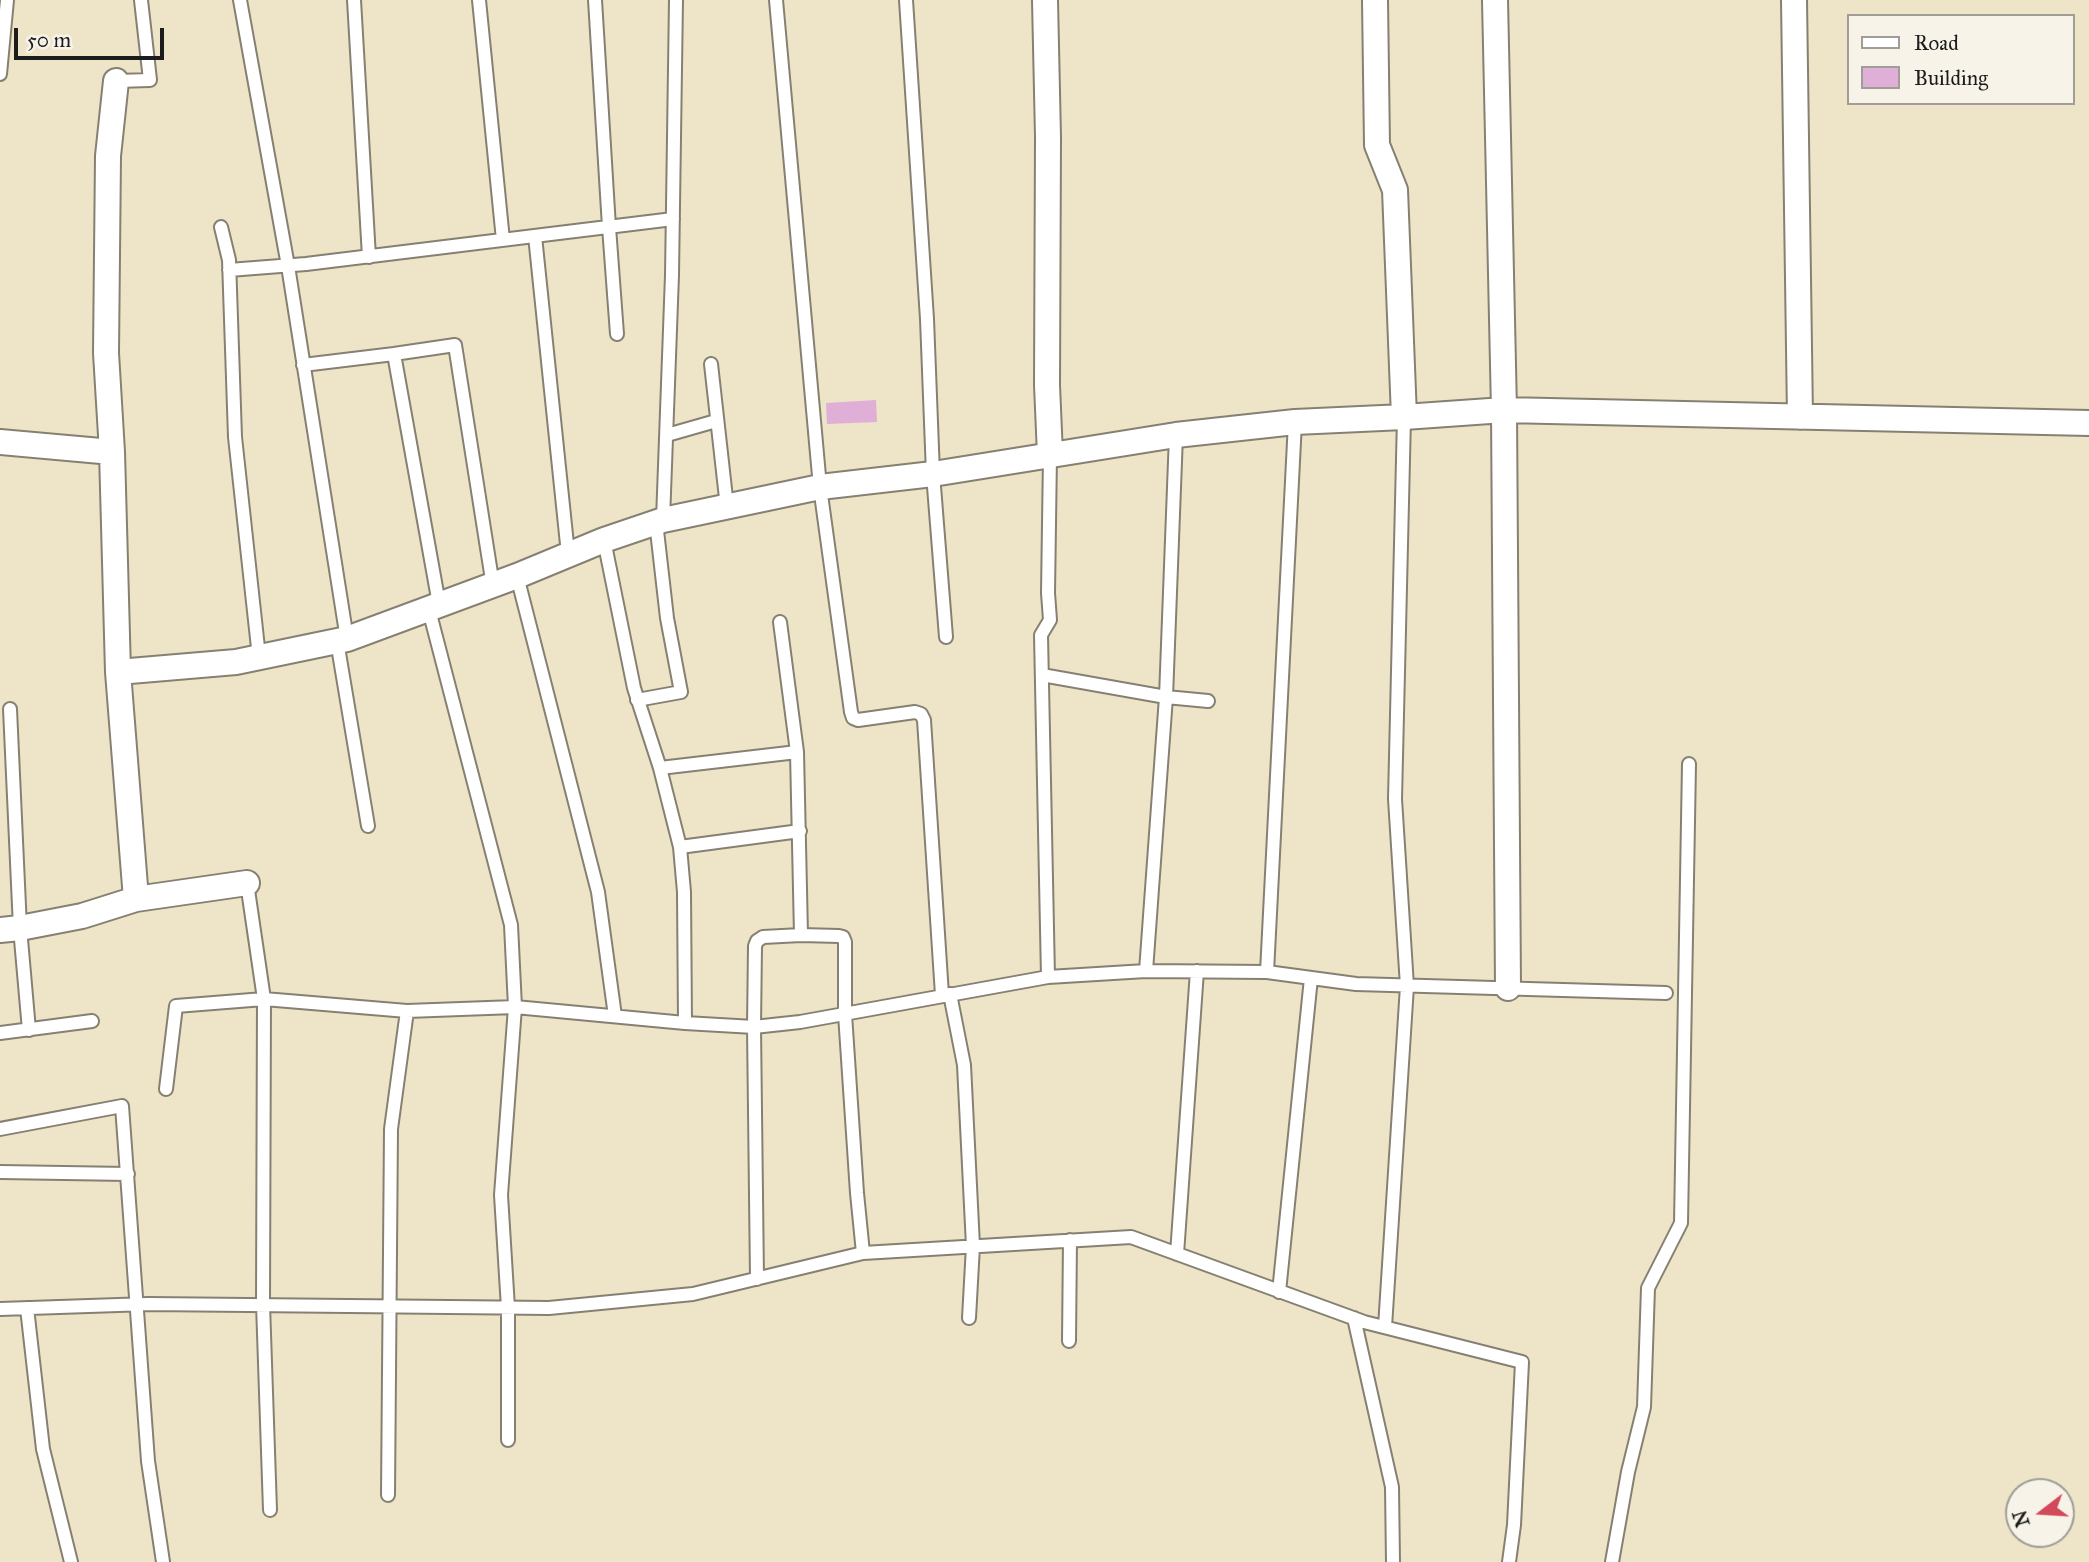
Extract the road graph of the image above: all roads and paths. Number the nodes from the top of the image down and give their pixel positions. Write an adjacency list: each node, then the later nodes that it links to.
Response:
1 (8, 0): 14 (lane)
2 (141, 0): 15 (lane)
3 (240, 0): 22 (lane)
4 (354, 0): 21 (lane)
5 (479, 0): 20 (lane)
6 (595, 0): 18 (lane)
7 (676, 0): 16 (lane)
8 (776, 0): 40 (lane)
9 (906, 0): 39 (lane)
10 (1045, 0): 38 (street)
11 (1375, 0): 30 (street)
12 (1495, 0): 28 (street)
13 (1794, 0): 29 (street)
14 (0, 74)
15 (116, 81): 37 (street)
16 (673, 219): 18 (lane); 34 (lane)
17 (220, 227): 23 (lane)
18 (608, 227): 19 (lane); 24 (lane)
19 (535, 236): 20 (lane); 44 (lane)
20 (503, 240): 21 (lane)
21 (369, 257): 22 (lane)
22 (288, 266): 23 (lane); 27 (lane)
23 (229, 270): 51 (lane)
24 (617, 334)
25 (394, 354): 27 (lane); 46 (lane); 47 (lane)
26 (711, 364): 31 (lane)
27 (303, 365): 50 (lane)
28 (1504, 410): 29 (street); 30 (street); 74 (street)
29 (1800, 416): 33 (street)
30 (1404, 417): 32 (street); 73 (lane)
31 (716, 421): 34 (lane); 41 (lane)
32 (1295, 422): 35 (street); 70 (lane)
33 (2089, 423)
34 (667, 435): 42 (lane)
35 (1176, 435): 38 (street); 54 (lane)
36 (0, 442): 37 (street)
37 (112, 452): 52 (street)
38 (1050, 455): 39 (street); 53 (lane)
39 (933, 474): 40 (street); 49 (lane)
40 (820, 487): 41 (street); 76 (lane)
41 (727, 507): 42 (street)
42 (660, 521): 43 (street); 55 (lane)
43 (604, 540): 44 (street); 55 (lane)
44 (568, 554): 45 (street)
45 (517, 576): 46 (street); 81 (lane)
46 (492, 586): 47 (street)
47 (434, 607): 50 (street); 78 (lane)
48 (780, 622): 58 (lane)
49 (946, 637)
50 (342, 640): 51 (street); 61 (lane)
51 (260, 657): 52 (street)
52 (118, 672): 65 (street)
53 (1042, 676): 54 (lane); 71 (lane)
54 (1166, 697): 56 (lane); 68 (lane)
55 (637, 700): 60 (lane)
56 (1208, 701)
57 (10, 709): 66 (lane)
58 (797, 751): 60 (lane); 62 (lane)
59 (1689, 764): 114 (lane)
60 (660, 768): 63 (lane)
61 (368, 826)
62 (800, 831): 63 (lane); 67 (lane)
63 (680, 846): 83 (lane)
64 (247, 883): 65 (street); 77 (lane)
65 (136, 899): 66 (street)
66 (10, 929): 85 (lane)
67 (801, 935): 80 (lane); 84 (lane)
68 (1146, 971): 69 (lane); 71 (lane)
69 (1197, 971): 70 (lane); 94 (lane)
70 (1267, 972): 72 (lane)
71 (1048, 977): 76 (lane)
72 (1311, 978): 73 (lane); 96 (lane)
73 (1407, 986): 74 (lane); 105 (lane)
74 (1508, 988): 75 (lane)
75 (1666, 993)
76 (946, 995): 80 (lane); 92 (lane)
77 (264, 999): 79 (lane); 87 (lane); 98 (lane)
78 (515, 1007): 79 (lane); 81 (lane); 101 (lane)
79 (407, 1011): 99 (lane)
80 (845, 1014): 84 (lane); 93 (lane)
81 (615, 1016): 83 (lane)
82 (92, 1021): 85 (lane)
83 (685, 1023): 84 (lane)
84 (754, 1027): 95 (lane)
85 (29, 1030): 86 (lane)
86 (0, 1033)
87 (166, 1089)
88 (0, 1129): 90 (lane)
89 (0, 1172): 90 (lane)
90 (128, 1174): 97 (lane)
91 (1070, 1240): 92 (lane); 94 (lane); 106 (lane)
92 (973, 1246): 93 (lane); 103 (lane)
93 (863, 1253): 95 (lane)
94 (1177, 1254): 96 (lane)
95 (757, 1279): 101 (lane)
96 (1279, 1292): 104 (lane)
97 (138, 1304): 98 (lane); 100 (lane); 111 (lane)
98 (263, 1304): 99 (lane); 109 (lane)
99 (389, 1305): 101 (lane); 108 (lane)
100 (27, 1308): 102 (lane); 110 (lane)
101 (508, 1308): 107 (lane)
102 (0, 1309)
103 (969, 1318)
104 (1354, 1318): 105 (lane); 112 (lane)
105 (1385, 1327): 113 (lane)
106 (1069, 1342)
107 (509, 1440)
108 (388, 1495)
109 (270, 1510)
110 (71, 1562)
111 (163, 1562)
112 (1393, 1562)
113 (1509, 1562)
114 (1612, 1562)

